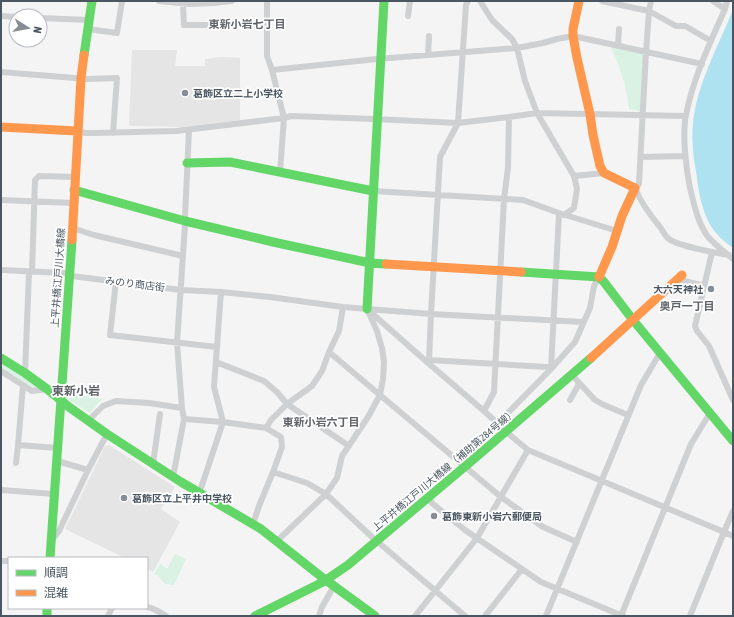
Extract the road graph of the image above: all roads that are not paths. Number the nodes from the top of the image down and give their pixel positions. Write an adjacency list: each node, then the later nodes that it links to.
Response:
1 (92, 1): 20 (street, 上平井橋江戸川大橋線)
2 (122, 1): 20 (street)
3 (159, 1): 15 (street)
4 (232, 1): 15 (street)
5 (267, 1): 33 (street)
6 (384, 1): 31 (street)
7 (410, 1): 18 (street)
8 (468, 1): 29 (street)
9 (480, 1): 27 (street)
10 (579, 1): 24 (street)
11 (602, 1): 17 (street)
12 (651, 1): 17 (street)
13 (713, 1): 16 (street)
14 (727, 1): 16 (street)
15 (183, 4): 21 (street)
16 (725, 9): 25 (street)
17 (650, 10): 25 (street); 28 (street)
18 (408, 16)
19 (48, 19): 20 (street)
20 (89, 24): 35 (street, 上平井橋江戸川大橋線)
21 (217, 25)
22 (618, 29): 26 (street)
23 (429, 36): 30 (street)
24 (573, 36): 26 (street); 27 (street); 37 (street)
25 (712, 41): 32 (street)
26 (618, 46): 28 (street)
27 (517, 48): 29 (street); 36 (street)
28 (646, 52): 32 (street); 38 (street)
29 (463, 53): 30 (street); 43 (street)
30 (428, 55): 31 (street)
31 (380, 59): 33 (street); 42 (street)
32 (702, 64): 39 (street)
33 (272, 70): 41 (street)
34 (1, 72): 35 (street)
35 (81, 78): 46 (street, 上平井橋江戸川大橋線); 47 (street)
36 (537, 113): 37 (street); 40 (street); 53 (street)
37 (590, 114): 38 (street); 52 (street)
38 (643, 115): 39 (street); 49 (street)
39 (686, 116): 48 (street)
40 (509, 117): 43 (street); 59 (street)
41 (284, 118): 42 (street); 45 (street); 51 (street)
42 (378, 119): 43 (street); 57 (street)
43 (458, 123): 58 (street)
44 (1, 127): 46 (street)
45 (189, 130): 47 (street); 50 (street)
46 (77, 131): 47 (street); 54 (street, 上平井橋江戸川大橋線)
47 (114, 133)
48 (685, 156): 49 (street); 67 (street)
49 (641, 157): 55 (street)
50 (187, 163): 51 (street); 64 (street)
51 (280, 172): 57 (street)
52 (604, 173): 53 (street); 55 (street)
53 (574, 176): 63 (street)
54 (75, 177): 56 (street, 上平井橋江戸川大橋線); 61 (street)
55 (635, 188): 66 (street); 68 (street)
56 (74, 190): 62 (street, 上平井橋江戸川大橋線); 64 (street)
57 (373, 191): 58 (street); 71 (street)
58 (438, 195): 59 (street); 72 (street)
59 (504, 199): 63 (street); 74 (street)
60 (1, 200): 61 (street)
61 (34, 201): 62 (street); 75 (street)
62 (73, 203): 65 (street, 上平井橋江戸川大橋線)
63 (561, 214): 66 (street); 76 (street)
64 (185, 221): 69 (street); 71 (street)
65 (72, 228): 69 (street); 77 (street, 上平井橋江戸川大橋線)
66 (617, 231): 78 (street)
67 (707, 236): 68 (street); 70 (street)
68 (710, 251): 70 (street); 81 (street)
69 (183, 256): 82 (street)
70 (731, 257)
71 (370, 263): 72 (street); 85 (street)
72 (434, 267): 74 (street); 86 (street)
73 (1, 270): 75 (street, みのり商店街)
74 (501, 270): 76 (street); 87 (street)
75 (30, 272): 77 (street, みのり商店街); 101 (street)
76 (556, 274): 78 (street); 88 (street)
77 (69, 275): 80 (street, みのり商店街); 107 (street, 上平井橋江戸川大橋線)
78 (599, 277): 89 (street); 90 (street)
79 (679, 277): 81 (street); 89 (street, 上平井橋江戸川大橋線（補助第284号線）)
80 (116, 281): 82 (street, みのり商店街); 91 (street)
81 (704, 286): 109 (street)
82 (181, 290): 83 (street, みのり商店街); 91 (street)
83 (221, 292): 84 (street, みのり商店街); 92 (street)
84 (343, 307): 85 (street, みのり商店街); 93 (street)
85 (367, 309): 86 (street, みのり商店街); 96 (street); 106 (street)
86 (431, 314): 87 (street, みのり商店街); 96 (street)
87 (498, 318): 88 (street, みのり商店街); 98 (street)
88 (553, 320): 90 (street, みのり商店街); 99 (street)
89 (633, 320): 94 (street); 102 (street, 上平井橋江戸川大橋線（補助第284号線）)
90 (583, 322): 99 (street)
91 (177, 343): 92 (street); 111 (street)
92 (216, 347): 97 (street)
93 (329, 352): 106 (street); 110 (street)
94 (660, 353): 113 (street); 115 (street)
95 (1, 358): 101 (street)
96 (428, 361): 98 (street); 112 (street)
97 (216, 362): 110 (street); 118 (street)
98 (495, 363): 99 (street); 112 (street)
99 (551, 370): 119 (street)
100 (1, 371): 104 (street)
101 (25, 373): 105 (street)
102 (571, 374): 103 (street); 121 (street, 上平井橋江戸川大橋線（補助第284号線）)
103 (579, 384): 108 (street); 115 (street)
104 (23, 386): 105 (street); 124 (street)
105 (47, 389): 107 (street)
106 (380, 395): 125 (street); 131 (street)
107 (61, 400): 117 (street); 126 (street, 上平井橋江戸川大橋線)
108 (570, 400)
109 (733, 400)
110 (287, 404): 120 (street); 125 (street)
111 (182, 408): 116 (street); 117 (street)
112 (484, 411): 119 (street)
113 (710, 413): 123 (street); 142 (street)
114 (160, 414): 130 (street)
115 (628, 415): 135 (street)
116 (184, 419): 118 (street); 134 (street)
117 (88, 421): 122 (street)
118 (223, 422): 120 (street); 138 (street)
119 (497, 424): 121 (street)
120 (266, 428): 133 (street)
121 (506, 432): 127 (street); 131 (street, 上平井橋江戸川大橋線（補助第284号線）)
122 (107, 434): 130 (street); 132 (street)
123 (733, 441)
124 (18, 445): 126 (street); 129 (street)
125 (349, 446): 139 (street)
126 (58, 448): 128 (street, 上平井橋江戸川大橋線)
127 (528, 450): 135 (street); 140 (street)
128 (57, 462): 132 (street); 137 (street, 上平井橋江戸川大橋線)
129 (16, 463)
130 (153, 464): 134 (street)
131 (465, 467): 140 (street); 141 (street, 上平井橋江戸川大橋線（補助第284号線）)
132 (88, 470): 148 (street)
133 (273, 472): 139 (street); 144 (street)
134 (173, 478): 138 (street)
135 (602, 481): 142 (street); 151 (street)
136 (1, 490): 137 (street)
137 (54, 494): 148 (street, 上平井橋江戸川大橋線)
138 (199, 494): 144 (street)
139 (326, 494): 149 (street); 150 (street)
140 (501, 497): 147 (street); 151 (street)
141 (428, 498): 147 (street); 150 (street, 上平井橋江戸川大橋線（補助第284号線）)
142 (665, 508): 145 (street); 167 (street)
143 (733, 511): 145 (street)
144 (253, 524): 149 (street)
145 (724, 532): 146 (street); 168 (street)
146 (733, 536)
147 (477, 538): 153 (street); 157 (street)
148 (52, 540): 152 (street, 上平井橋江戸川大橋線)
149 (277, 541): 154 (street)
150 (377, 541): 154 (street, 上平井橋江戸川大橋線（補助第284号線）); 157 (street)
151 (577, 542): 156 (street)
152 (50, 557)
153 (522, 569): 156 (street); 165 (street)
154 (326, 580): 155 (street); 160 (street, 上平井橋江戸川大橋線（補助第284号線）)
155 (334, 586): 161 (street); 162 (street)
156 (558, 589): 166 (street); 167 (street)
157 (435, 591): 163 (street); 164 (street)
158 (148, 607): 159 (street)
159 (166, 616)
160 (255, 616)
161 (319, 616)
162 (375, 616)
163 (415, 616)
164 (465, 616)
165 (485, 616)
166 (546, 616)
167 (622, 616)
168 (690, 616)

